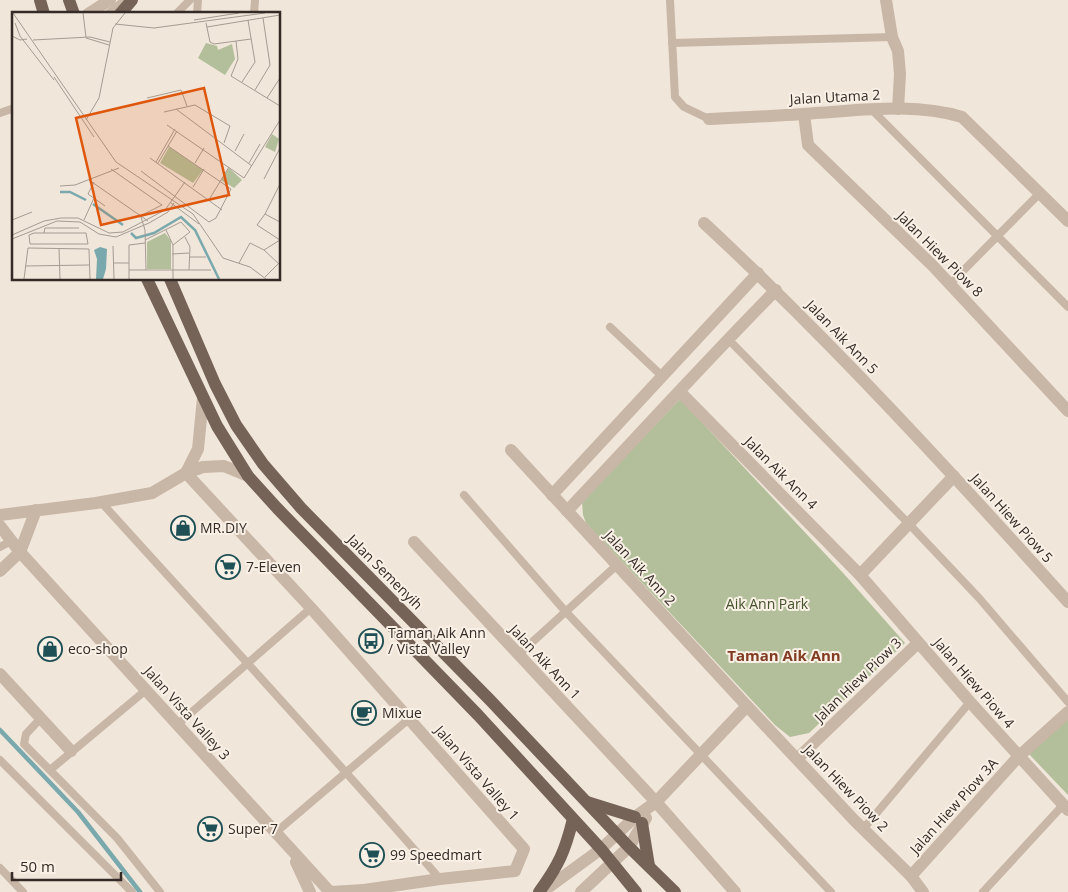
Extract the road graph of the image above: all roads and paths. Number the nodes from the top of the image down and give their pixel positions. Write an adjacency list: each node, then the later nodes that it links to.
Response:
1 (110, 0): 7 (street)
2 (128, 0): 8 (street)
3 (132, 0): 9 (main road)
4 (190, 0): 10 (lane)
5 (670, 0): 12 (lane)
6 (886, 0): 11 (street)
7 (91, 12)
8 (113, 12)
9 (122, 12)
10 (178, 12)
11 (892, 37): 12 (lane); 14 (street)
12 (672, 43): 18 (lane)
13 (12, 109): 16 (lane)
14 (898, 109): 15 (street, Jalan Utama 2); 19 (street, Jalan Utama 2)
15 (871, 110): 17 (street, Jalan Utama 2); 22 (lane)
16 (0, 113)
17 (804, 114): 18 (street, Jalan Utama 2); 26 (street, Jalan Hiew Piow 8)
18 (709, 119)
19 (1039, 194): 20 (street); 22 (lane)
20 (1068, 221)
21 (704, 223): 23 (street, Jalan Aik Ann 5)
22 (998, 237): 26 (lane); 28 (lane)
23 (758, 273): 27 (street, Jalan Aik Ann 5); 31 (street)
24 (147, 280): 33 (main road)
25 (170, 280): 75 (main road, Jalan Semenyih)
26 (950, 284): 34 (street, Jalan Hiew Piow 8)
27 (776, 290): 30 (street); 38 (street, Jalan Aik Ann 5)
28 (1068, 307)
29 (610, 327): 31 (lane)
30 (728, 339): 32 (street); 45 (lane)
31 (662, 376): 40 (street)
32 (680, 392): 43 (street); 52 (street, Jalan Aik Ann 4)
33 (203, 398): 36 (street); 37 (main road)
34 (1068, 411)
35 (512, 450): 40 (street, Jalan Aik Ann 2)
36 (186, 473): 37 (street); 41 (street); 54 (street, Jalan Vista Valley 1)
37 (248, 476): 78 (main road)
38 (954, 476): 45 (street); 53 (street, Jalan Hiew Piow 5)
39 (464, 495): 55 (lane)
40 (552, 495): 43 (street, Jalan Aik Ann 2)
41 (101, 502): 42 (street); 58 (lane)
42 (36, 510): 44 (street); 49 (street)
43 (567, 511): 50 (street, Jalan Aik Ann 2)
44 (0, 516)
45 (909, 524): 52 (street); 62 (lane)
46 (0, 526): 48 (street, Jalan Vista Valley 3)
47 (414, 542): 57 (street, Jalan Aik Ann 1)
48 (6, 544): 49 (street, Jalan Vista Valley 3)
49 (20, 552): 51 (street); 60 (street, Jalan Vista Valley 3)
50 (617, 565): 55 (lane); 63 (street, Jalan Aik Ann 2)
51 (0, 571)
52 (860, 575): 56 (street, Jalan Hiew Piow 4)
53 (1068, 602)
54 (311, 608): 58 (lane); 66 (street, Jalan Vista Valley 1)
55 (566, 612): 57 (lane); 69 (lane)
56 (918, 643): 61 (street, Jalan Hiew Piow 4); 71 (street, Jalan Hiew Piow 3)
57 (518, 655): 76 (street, Jalan Aik Ann 1)
58 (247, 664): 67 (lane); 74 (lane)
59 (0, 674): 65 (street)
60 (146, 690): 67 (street, Jalan Vista Valley 3); 68 (lane)
61 (970, 702): 70 (street, Jalan Hiew Piow 4); 80 (lane)
62 (1068, 702)
63 (747, 706): 69 (street); 71 (street, Jalan Hiew Piow 2)
64 (1068, 712): 70 (street, Jalan Hiew Piow 3A)
65 (42, 718): 68 (street); 73 (lane)
66 (410, 718): 74 (lane); 90 (street, Jalan Vista Valley 1)
67 (177, 725): 81 (street, Jalan Vista Valley 3)
68 (71, 751): 73 (lane)
69 (701, 754): 76 (street); 102 (lane)
70 (1018, 756): 77 (street, Jalan Hiew Piow 4); 89 (street, Jalan Hiew Piow 3A)
71 (797, 759): 80 (street, Jalan Hiew Piow 2)
72 (0, 760): 93 (lane)
73 (50, 770): 94 (lane)
74 (348, 772): 81 (lane); 90 (lane)
75 (587, 802): 79 (main road); 82 (main road, Jalan Semenyih)
76 (656, 802): 79 (street); 101 (street, Jalan Aik Ann 1)
77 (1066, 807): 104 (lane)
78 (573, 819): 84 (main road); 97 (main road)
79 (638, 820): 82 (street); 83 (street); 87 (main road)
80 (864, 828): 89 (street, Jalan Hiew Piow 2)
81 (275, 833): 85 (street, Jalan Vista Valley 3)
82 (617, 834): 83 (main road, Jalan Semenyih); 84 (street)
83 (629, 847): 86 (street); 87 (main road, Jalan Semenyih)
84 (601, 849): 86 (main road); 97 (street)
85 (292, 852): 95 (street, Jalan Vista Valley 3); 96 (street, Jalan Vista Valley 3)
86 (613, 863): 98 (street); 99 (main road)
87 (649, 866): 100 (main road, Jalan Semenyih)
88 (0, 868): 92 (lane)
89 (911, 876): 103 (street, Jalan Hiew Piow 2)
90 (440, 879): 91 (street, Jalan Vista Valley 1)
91 (361, 891): 96 (street, Jalan Vista Valley 1)
92 (23, 892)
93 (132, 892)
94 (160, 892)
95 (310, 892)
96 (330, 892)
97 (540, 892)
98 (581, 892)
99 (636, 892)
100 (675, 892)
101 (735, 892)
102 (831, 892)
103 (923, 892)
104 (984, 892)

